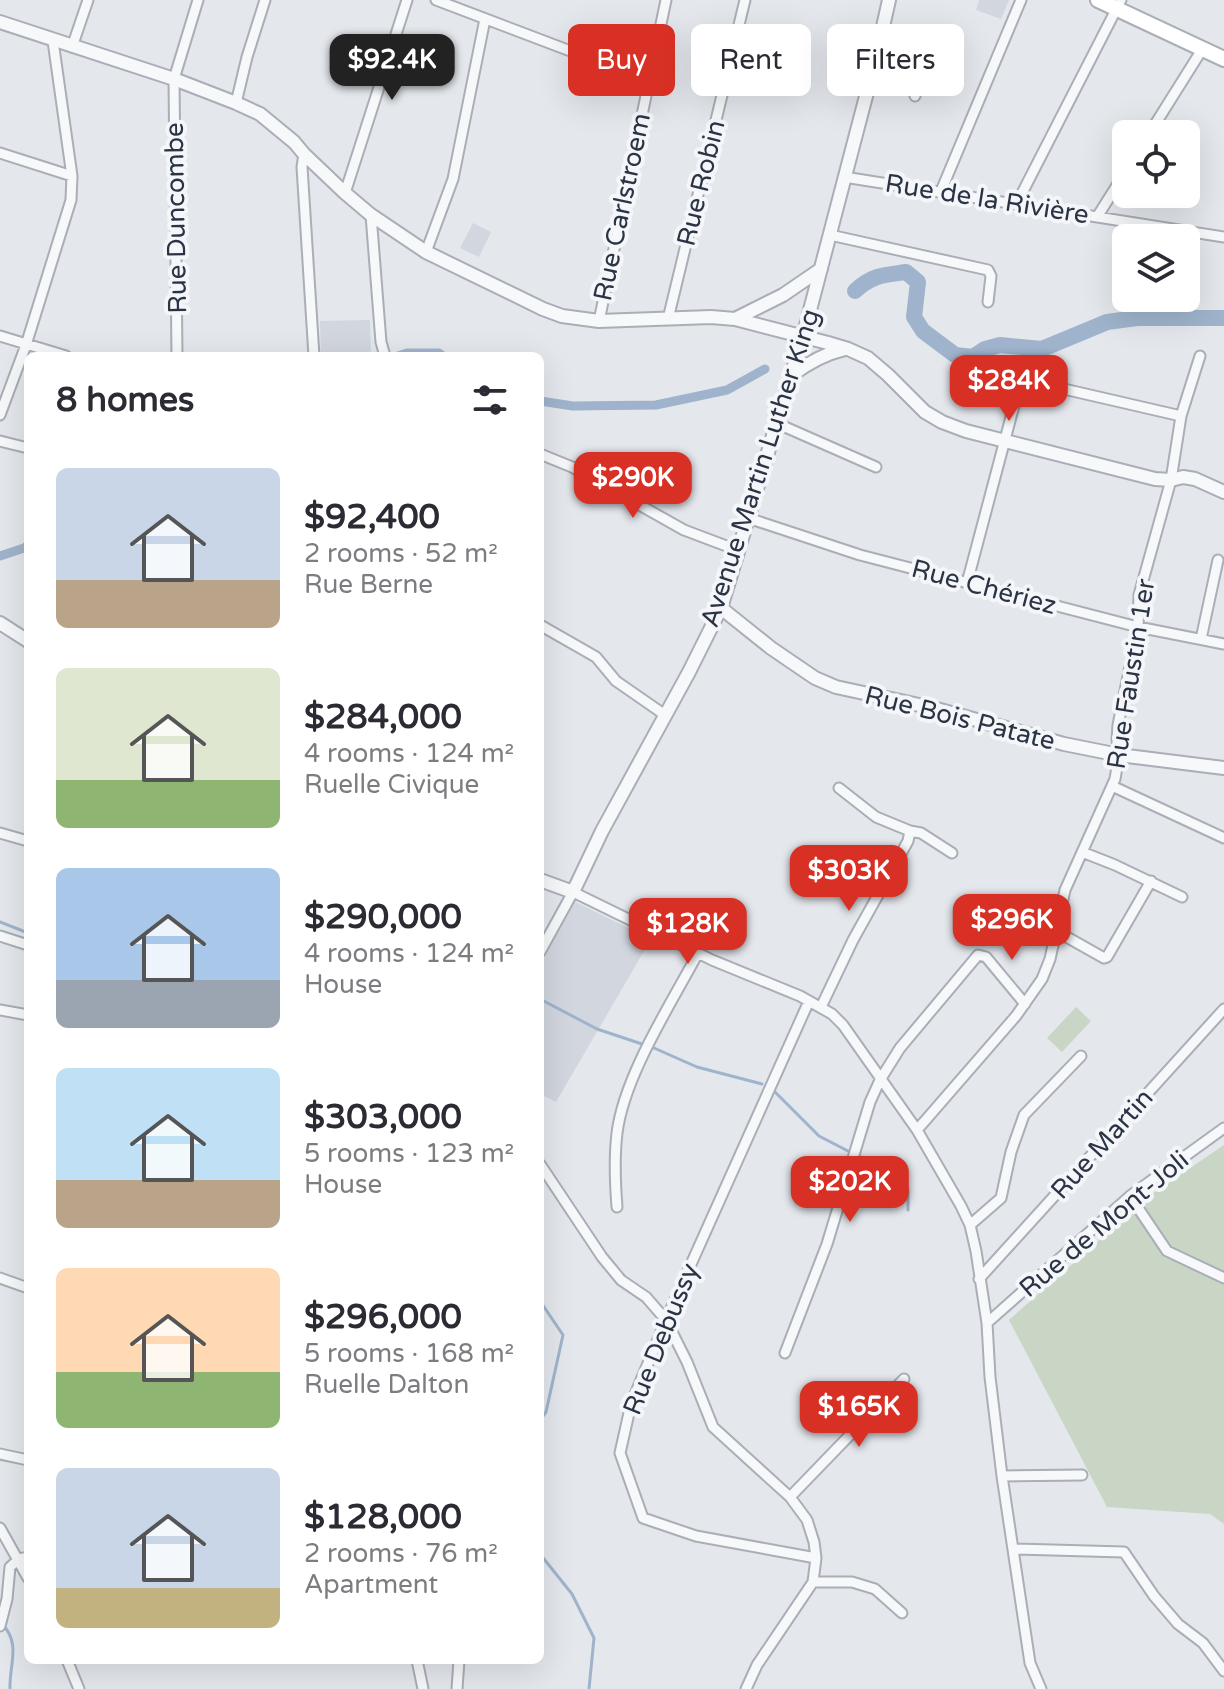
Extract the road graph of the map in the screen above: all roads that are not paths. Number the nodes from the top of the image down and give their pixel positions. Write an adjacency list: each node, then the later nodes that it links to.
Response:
1 (88, 0): 16 (street)
2 (198, 0): 20 (street, Rue Duncombe)
3 (265, 0): 22 (street)
4 (407, 0): 30 (street)
5 (436, 0): 12 (street)
6 (666, 0): 42 (street, Rue Carlstroem)
7 (745, 0): 40 (street, Rue Robin)
8 (889, 0): 14 (street, Avenue Martin Luther King)
9 (1021, 0): 29 (street)
10 (1098, 0): 11 (main road)
11 (1119, 5): 17 (main road); 32 (street)
12 (485, 19): 18 (street); 37 (street)
13 (0, 22): 15 (street)
14 (884, 24)
15 (53, 41): 16 (street); 27 (street)
16 (72, 47): 20 (street)
17 (1203, 48): 19 (main road); 23 (street)
18 (568, 50)
19 (1224, 59)
20 (174, 79): 22 (street); 48 (street, Rue Duncombe)
21 (866, 96): 28 (street, Avenue Martin Luther King)
22 (236, 103): 25 (street)
23 (1158, 120)
24 (2, 153): 26 (street); 27 (street)
25 (304, 154): 30 (street); 49 (street)
26 (0, 166)
27 (72, 176): 45 (street)
28 (844, 177): 29 (street, Rue de la Rivière); 35 (street, Avenue Martin Luther King)
29 (941, 191): 32 (street, Rue de la Rivière)
30 (345, 193): 33 (street)
31 (1112, 193): 34 (street)
32 (1017, 203): 34 (street, Rue de la Rivière)
33 (371, 215): 37 (street); 50 (street)
34 (1097, 217): 36 (street, Rue de la Rivière)
35 (830, 235): 38 (street, Avenue Martin Luther King); 39 (street)
36 (1224, 237)
37 (426, 252): 42 (street)
38 (821, 269): 41 (street); 44 (street, Avenue Martin Luther King)
39 (988, 302)
40 (668, 319): 41 (street); 42 (street)
41 (735, 319): 44 (street)
42 (599, 321)
43 (0, 336): 45 (street)
44 (804, 336): 46 (street); 52 (street, Avenue Martin Luther King)
45 (26, 345): 47 (street); 53 (street)
46 (848, 349): 52 (street); 56 (street)
47 (51, 352)
48 (177, 352)
49 (314, 352)
50 (384, 352)
51 (1200, 356): 54 (street, Rue Faustin 1er)
52 (792, 375): 55 (street, Avenue Martin Luther King)
53 (0, 415)
54 (1181, 416): 56 (street); 61 (street, Rue Faustin 1er)
55 (776, 423): 60 (street); 63 (street, Avenue Martin Luther King)
56 (1003, 440): 61 (street); 66 (street)
57 (0, 441): 58 (street)
58 (24, 447)
59 (544, 456): 64 (street)
60 (876, 467)
61 (1171, 480): 62 (street); 70 (street, Rue Faustin 1er)
62 (1224, 492)
63 (748, 518): 64 (street, Avenue Martin Luther King); 66 (street, Rue Chériez)
64 (737, 550): 67 (street, Avenue Martin Luther King)
65 (1218, 560): 72 (street)
66 (967, 583): 70 (street, Rue Chériez)
67 (721, 608): 74 (street, Avenue Martin Luther King); 75 (street, Rue Bois Patate)
68 (0, 623): 71 (street)
69 (544, 627): 74 (street)
70 (1138, 627): 72 (street, Rue Chériez); 75 (street, Rue Faustin 1er)
71 (24, 638)
72 (1201, 639): 73 (street, Rue Chériez)
73 (1224, 644)
74 (665, 715): 87 (street, Avenue Martin Luther King)
75 (1119, 755): 76 (street, Rue Bois Patate); 77 (street, Rue Faustin 1er)
76 (1224, 768)
77 (1112, 786): 81 (street); 83 (street, Rue Faustin 1er)
78 (839, 788): 79 (street)
79 (910, 831): 84 (street); 96 (street)
80 (0, 833): 82 (street)
81 (1224, 838)
82 (24, 840)
83 (1082, 852): 86 (street); 89 (street, Rue Faustin 1er)
84 (952, 853)
85 (544, 881): 87 (street)
86 (1151, 881): 88 (street); 89 (street)
87 (573, 892): 92 (street, Avenue Martin Luther King); 93 (street)
88 (1182, 897)
89 (1056, 931): 95 (street, Rue Faustin 1er)
90 (0, 936): 91 (street)
91 (24, 944)
92 (544, 945)
93 (698, 953): 94 (street); 106 (street)
94 (809, 1001): 96 (street); 112 (street, Rue Debussy)
95 (1025, 1004): 101 (street); 103 (street, Rue Faustin 1er)
96 (821, 1007): 101 (street)
97 (1224, 1009): 110 (street, Rue Martin)
98 (0, 1010): 99 (street)
99 (24, 1014)
100 (1081, 1056): 107 (street)
101 (880, 1080): 103 (street); 114 (street)
102 (1224, 1128): 105 (street, Rue de Mont-Joli)
103 (917, 1130): 107 (street)
104 (544, 1170): 112 (street)
105 (1130, 1196): 109 (street); 113 (street, Rue de Mont-Joli)
106 (617, 1207)
107 (970, 1225): 110 (street)
108 (0, 1278): 111 (street)
109 (1224, 1278)
110 (979, 1279): 113 (street)
111 (24, 1287)
112 (666, 1320): 120 (street); 124 (street, Rue Debussy)
113 (987, 1323): 119 (street)
114 (785, 1353)
115 (904, 1379): 120 (street)
116 (0, 1454): 117 (street)
117 (24, 1459)
118 (1082, 1475): 119 (street)
119 (1002, 1476): 122 (street)
120 (790, 1497): 124 (street)
121 (0, 1528): 123 (street)
122 (1013, 1549): 131 (street); 136 (street)
123 (24, 1558): 127 (street)
124 (816, 1558): 125 (street)
125 (813, 1582): 126 (street); 135 (street)
126 (902, 1613)
127 (0, 1626)
128 (69, 1664): 132 (street)
129 (418, 1664): 133 (street)
130 (459, 1664): 134 (street)
131 (1224, 1671)
132 (79, 1689)
133 (423, 1689)
134 (457, 1689)
135 (746, 1689)
136 (1041, 1689)

